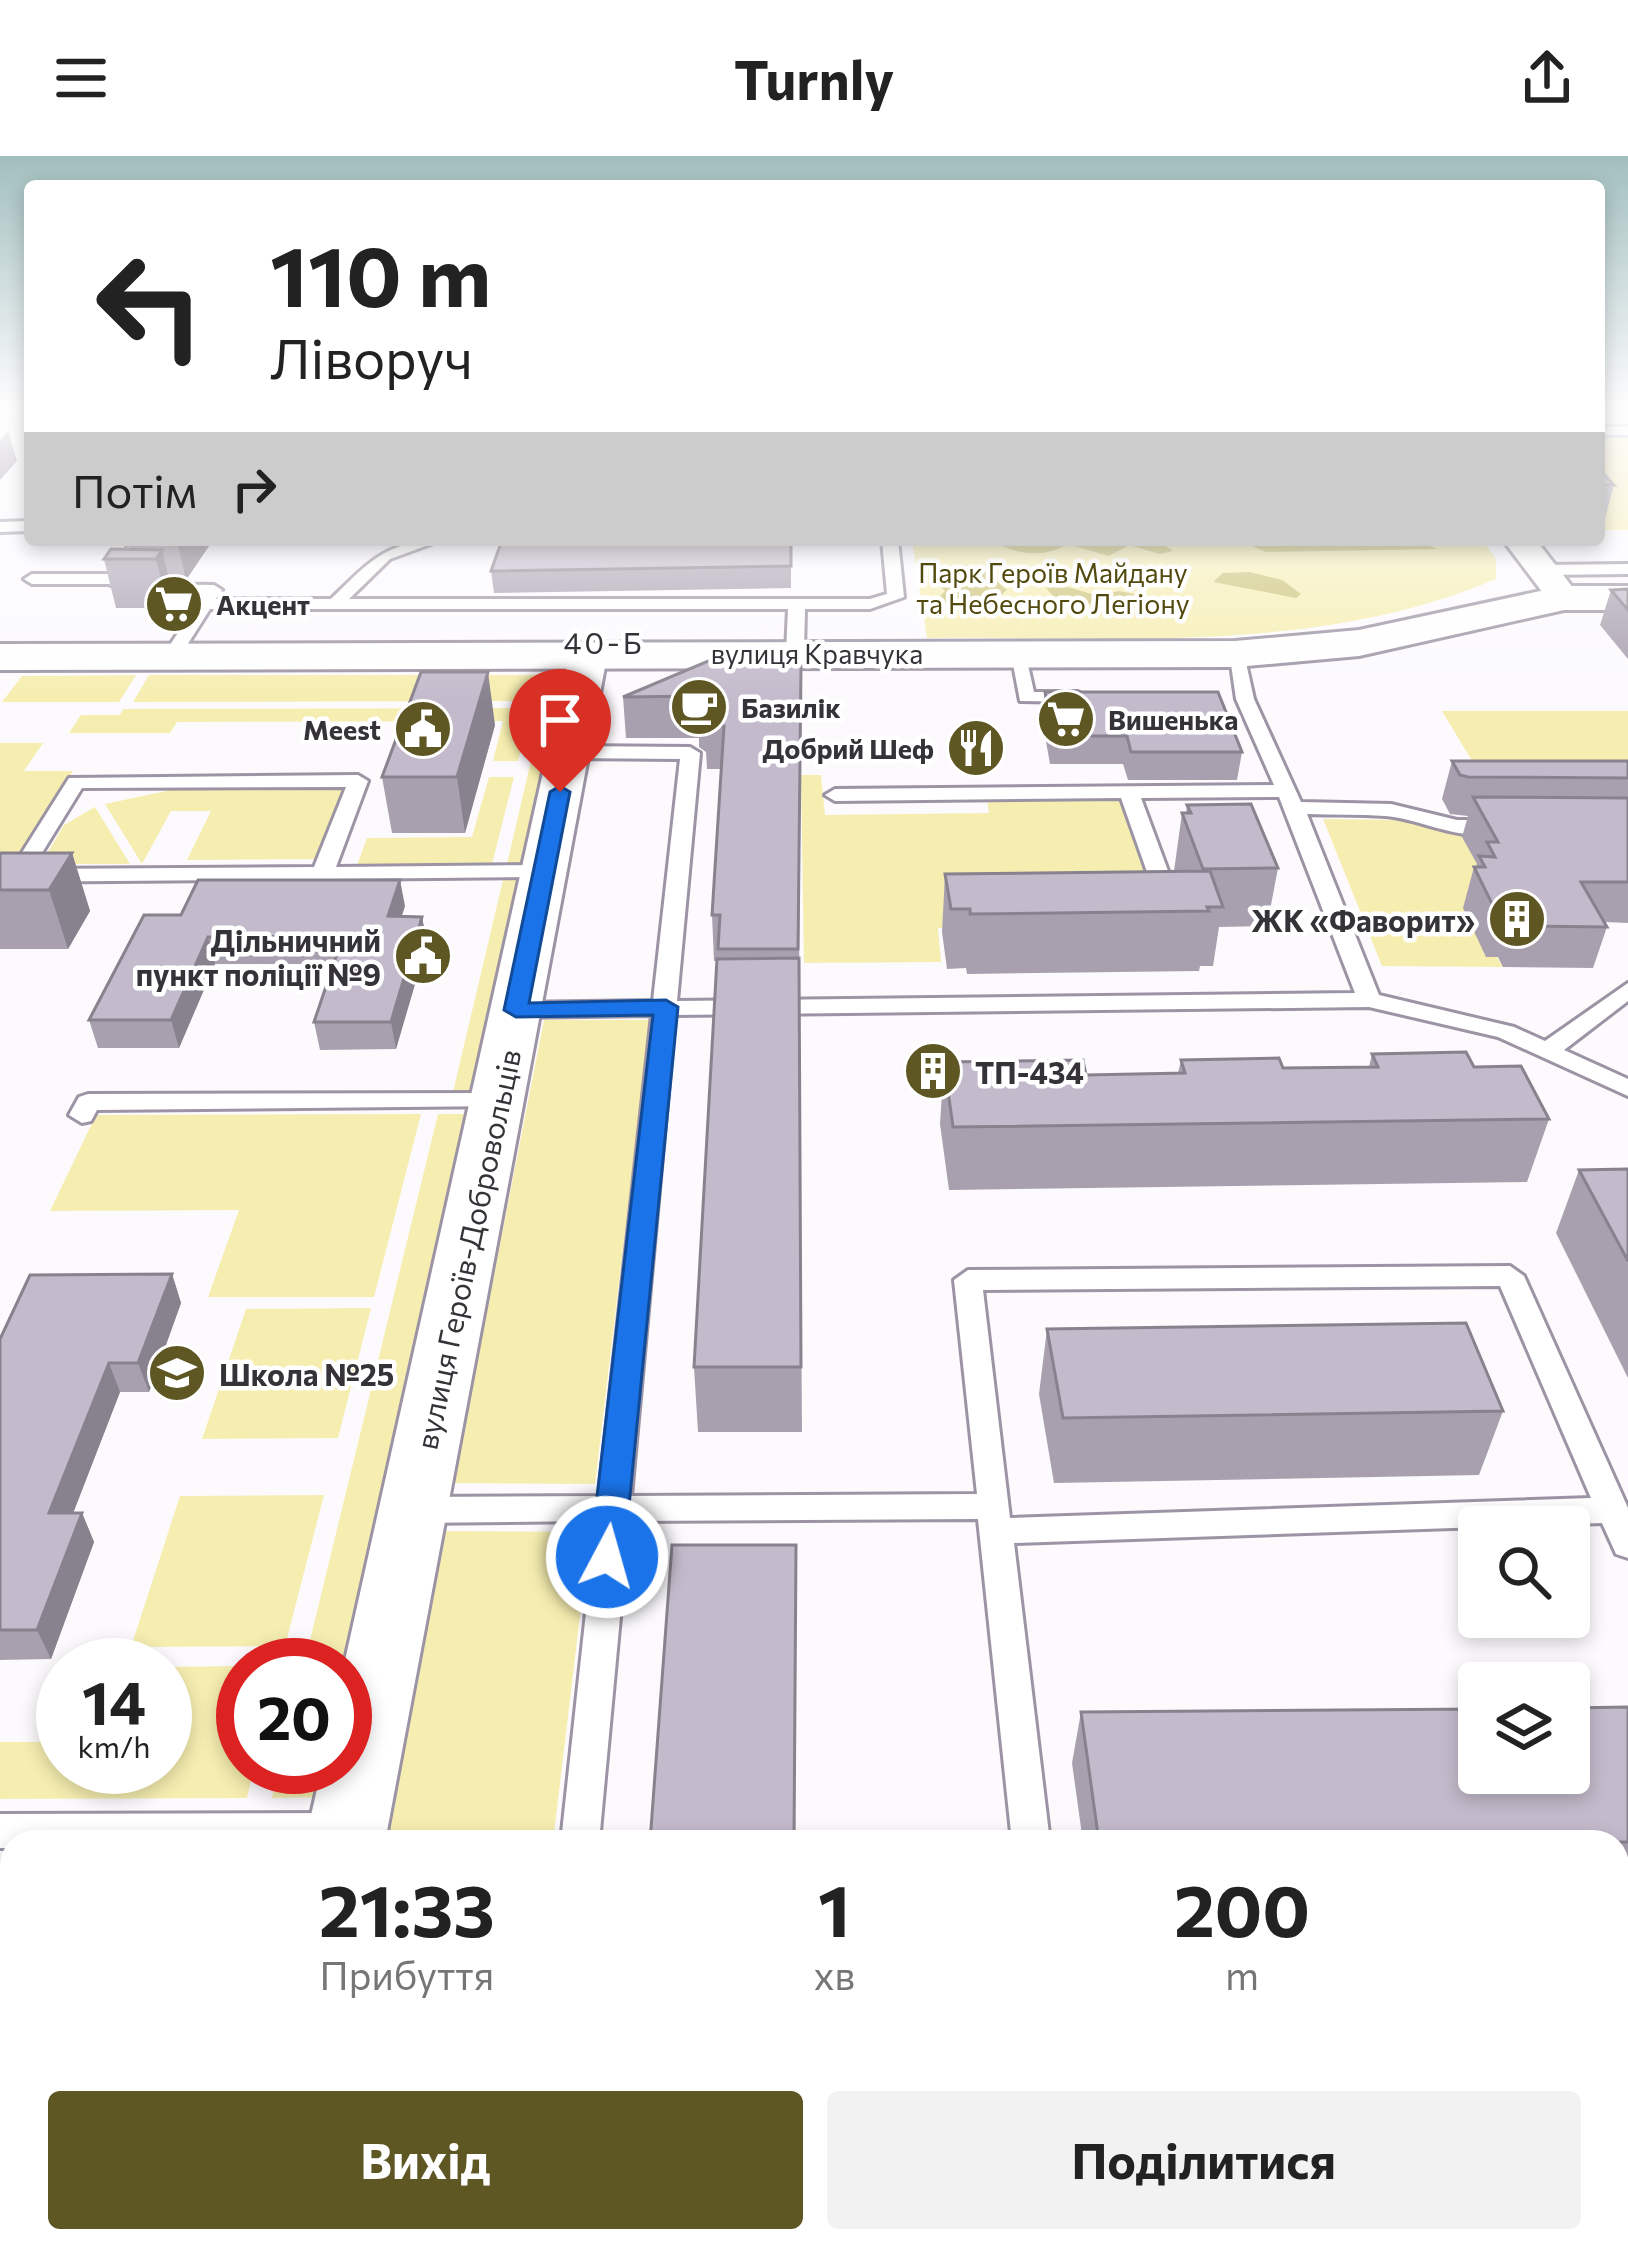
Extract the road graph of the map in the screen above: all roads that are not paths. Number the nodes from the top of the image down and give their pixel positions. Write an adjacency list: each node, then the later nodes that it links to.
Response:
1 (137, 546): 7 (lane)
2 (416, 546): 11 (lane)
3 (891, 546): 12 (lane)
4 (1524, 546): 8 (street)
5 (1628, 569): 8 (lane)
6 (32, 579): 7 (lane)
7 (113, 579): 10 (lane)
8 (1553, 584): 9 (street, вулиця Кравчука); 15 (street, вулиця Кравчука)
9 (1628, 598)
10 (205, 604): 11 (lane); 17 (lane)
11 (335, 604): 12 (lane)
12 (797, 604): 13 (lane)
13 (795, 652): 14 (street, вулиця Кравчука); 16 (street, вулиця Кравчука)
14 (1016, 652): 15 (street, вулиця Кравчука); 19 (lane)
15 (1235, 654): 23 (lane)
16 (588, 656): 17 (street, вулиця Кравчука); 20 (street, вулиця Героїв-Добровольців)
17 (171, 657): 18 (street, вулиця Кравчука)
18 (0, 658)
19 (1091, 698)
20 (568, 752): 26 (street, вулиця Героїв-Добровольців); 31 (lane)
21 (1129, 792): 22 (lane); 23 (lane); 28 (lane)
22 (836, 795)
23 (1290, 799): 24 (lane); 30 (lane)
24 (1521, 826)
25 (323, 872): 26 (lane); 27 (lane); 27 (lane)
26 (544, 872): 32 (street, вулиця Героїв-Добровольців)
27 (9, 874)
28 (1174, 918)
29 (1628, 990): 33 (lane)
30 (1369, 1000): 31 (lane); 33 (lane)
31 (666, 1007): 32 (lane); 37 (lane)
32 (516, 1010): 35 (street, вулиця Героїв-Добровольців)
33 (1547, 1051): 34 (lane)
34 (1628, 1088)
35 (497, 1101): 36 (lane); 38 (street, вулиця Героїв-Добровольців)
36 (82, 1115)
37 (611, 1509): 38 (lane); 40 (lane); 43 (lane)
38 (413, 1510): 42 (street, вулиця Героїв-Добровольців)
39 (1612, 1510): 40 (lane); 40 (lane); 41 (lane)
40 (994, 1518): 44 (lane)
41 (1628, 1544)
42 (347, 1830)
43 (581, 1830)
44 (1029, 1830)

